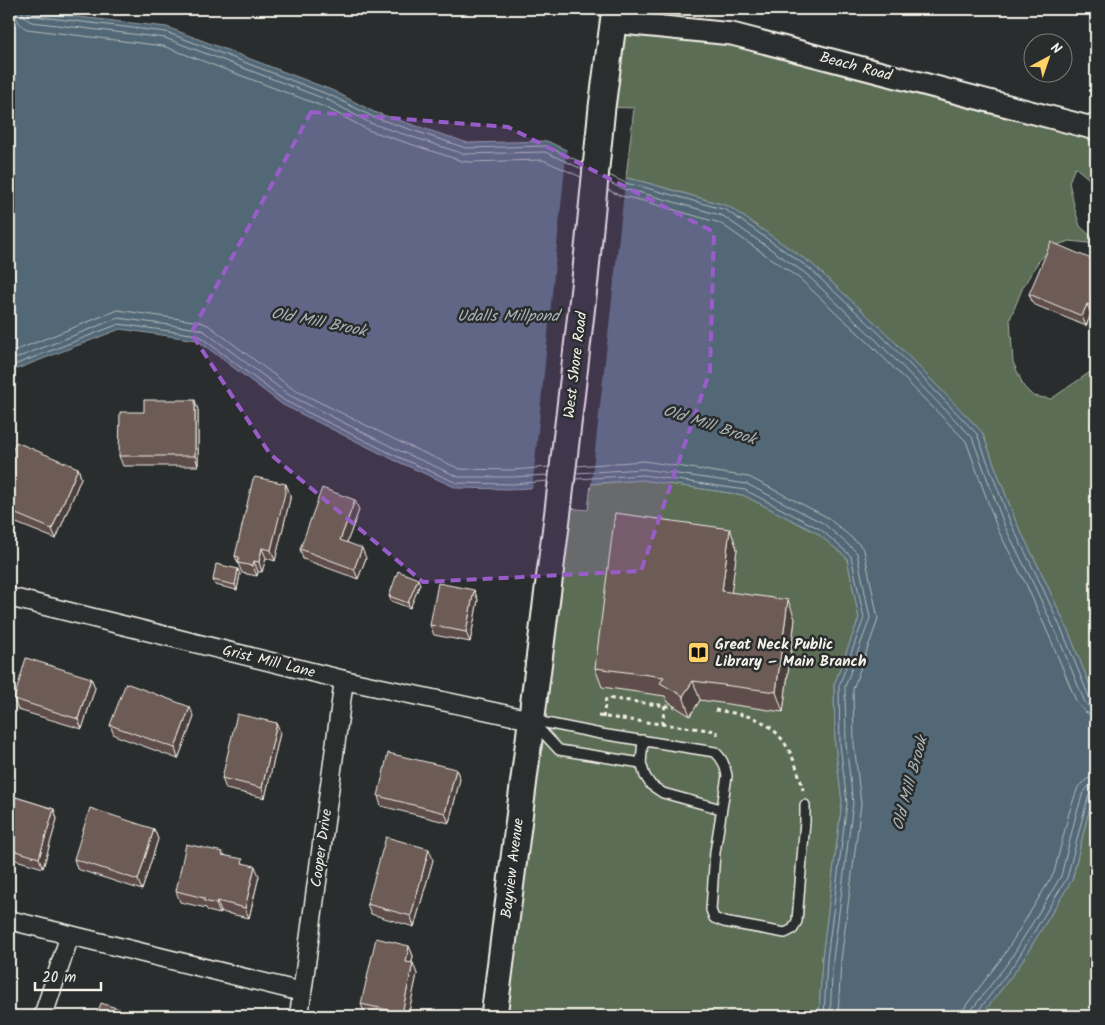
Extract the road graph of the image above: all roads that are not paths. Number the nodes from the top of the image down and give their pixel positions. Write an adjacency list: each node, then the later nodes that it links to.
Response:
1 (614, 15): 2 (street, Beach Road); 5 (main road, West Shore Road)
2 (1096, 129)
3 (9, 597): 4 (street, Grist Mill Lane)
4 (344, 680): 5 (street, Grist Mill Lane); 12 (street, Cooper Drive)
5 (531, 720): 6 (lane); 7 (lane); 15 (main road, Bayview Avenue)
6 (643, 740): 7 (lane); 9 (lane)
7 (641, 763): 9 (lane)
8 (805, 805): 9 (lane)
9 (721, 809)
10 (9, 920): 11 (street)
11 (70, 935): 12 (street); 13 (street)
12 (302, 992): 14 (street, Cooper Drive)
13 (43, 1016)
14 (298, 1016)
15 (494, 1016)

